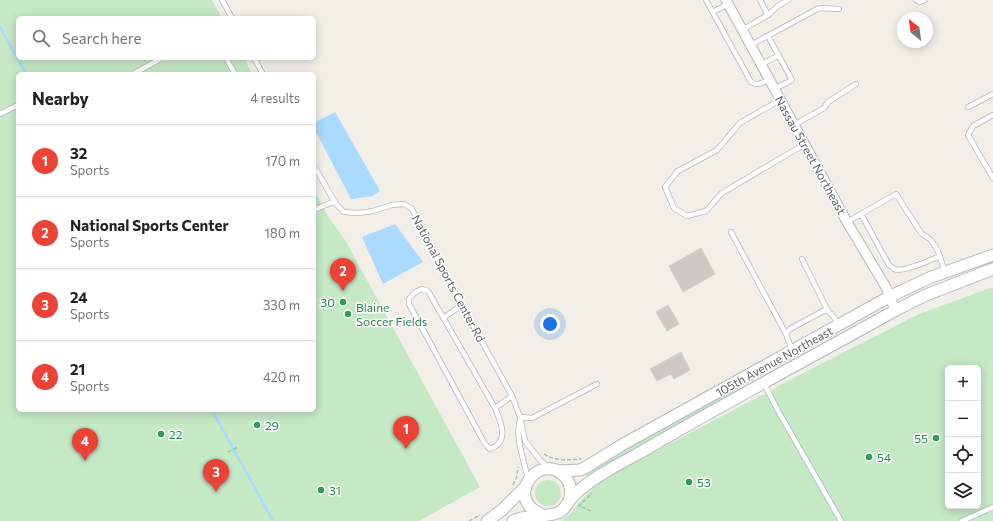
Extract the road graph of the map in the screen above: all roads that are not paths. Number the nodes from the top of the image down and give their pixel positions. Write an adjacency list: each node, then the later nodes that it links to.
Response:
1 (222, 0): 11 (lane)
2 (706, 0): 9 (lane)
3 (760, 0): 10 (lane)
4 (788, 0): 10 (lane)
5 (916, 0): 6 (lane)
6 (925, 0)
7 (727, 2): 9 (lane); 12 (street, Nassau Street Northeast)
8 (839, 9): 13 (lane)
9 (713, 12): 23 (lane)
10 (768, 15): 12 (lane)
11 (231, 16)
12 (742, 30): 14 (street, Nassau Street Northeast)
13 (768, 36): 14 (lane); 15 (lane)
14 (751, 45): 19 (street, Nassau Street Northeast)
15 (779, 55): 19 (lane); 25 (lane)
16 (158, 60): 20 (lane)
17 (227, 60): 21 (lane)
18 (255, 60): 22 (lane)
19 (761, 65): 23 (street, Nassau Street Northeast)
20 (137, 72)
21 (234, 72)
22 (262, 72)
23 (769, 80): 25 (street, Nassau Street Northeast)
24 (856, 84): 32 (lane)
25 (774, 89): 27 (street, Nassau Street Northeast)
26 (993, 94): 29 (lane)
27 (780, 100): 32 (street, Nassau Street Northeast); 33 (lane)
28 (16, 106): 30 (lane)
29 (968, 108)
30 (0, 114)
31 (993, 114): 35 (lane)
32 (794, 125): 33 (street, Nassau Street Northeast)
33 (804, 144): 39 (street, Nassau Street Northeast)
34 (316, 169): 36 (lane, National Sports Center Rd)
35 (993, 178)
36 (335, 201): 37 (lane); 48 (lane, National Sports Center Rd)
37 (316, 209)
38 (861, 214): 39 (lane); 42 (lane); 42 (lane)
39 (847, 222): 47 (street, Nassau Street Northeast)
40 (731, 232): 53 (lane)
41 (993, 254): 46 (street, 105th Avenue Northeast)
42 (940, 256): 46 (lane)
43 (802, 259): 50 (lane)
44 (993, 264): 45 (lane)
45 (988, 271): 49 (street, 105th Avenue Northeast)
46 (945, 272): 47 (street, 105th Avenue Northeast)
47 (888, 297): 49 (street, Nassau Street Northeast); 52 (street, 105th Avenue Northeast)
48 (462, 305): 51 (lane); 57 (lane, National Sports Center Rd)
49 (896, 310): 55 (street, 105th Avenue Northeast)
50 (828, 311): 52 (lane); 53 (lane)
51 (443, 318): 58 (lane); 58 (lane)
52 (838, 326): 54 (street, 105th Avenue Northeast)
53 (786, 334): 54 (lane)
54 (792, 351): 60 (street, 105th Avenue Northeast)
55 (764, 383): 62 (street, 105th Avenue Northeast); 67 (lane)
56 (596, 384): 59 (lane)
57 (512, 396): 58 (lane); 59 (lane, National Sports Center Rd)
58 (495, 408)
59 (520, 417): 60 (lane, National Sports Center Rd); 61 (lane)
60 (555, 470): 61 (street, 105th Avenue Northeast); 62 (street)
61 (526, 484): 64 (street); 65 (street, 105th Avenue Northeast)
62 (574, 503): 64 (street, 105th Avenue Northeast)
63 (993, 507): 68 (lane)
64 (544, 515): 66 (street, 105th Avenue Northeast)
65 (484, 518)
66 (513, 521)
67 (841, 521)
68 (963, 521)

